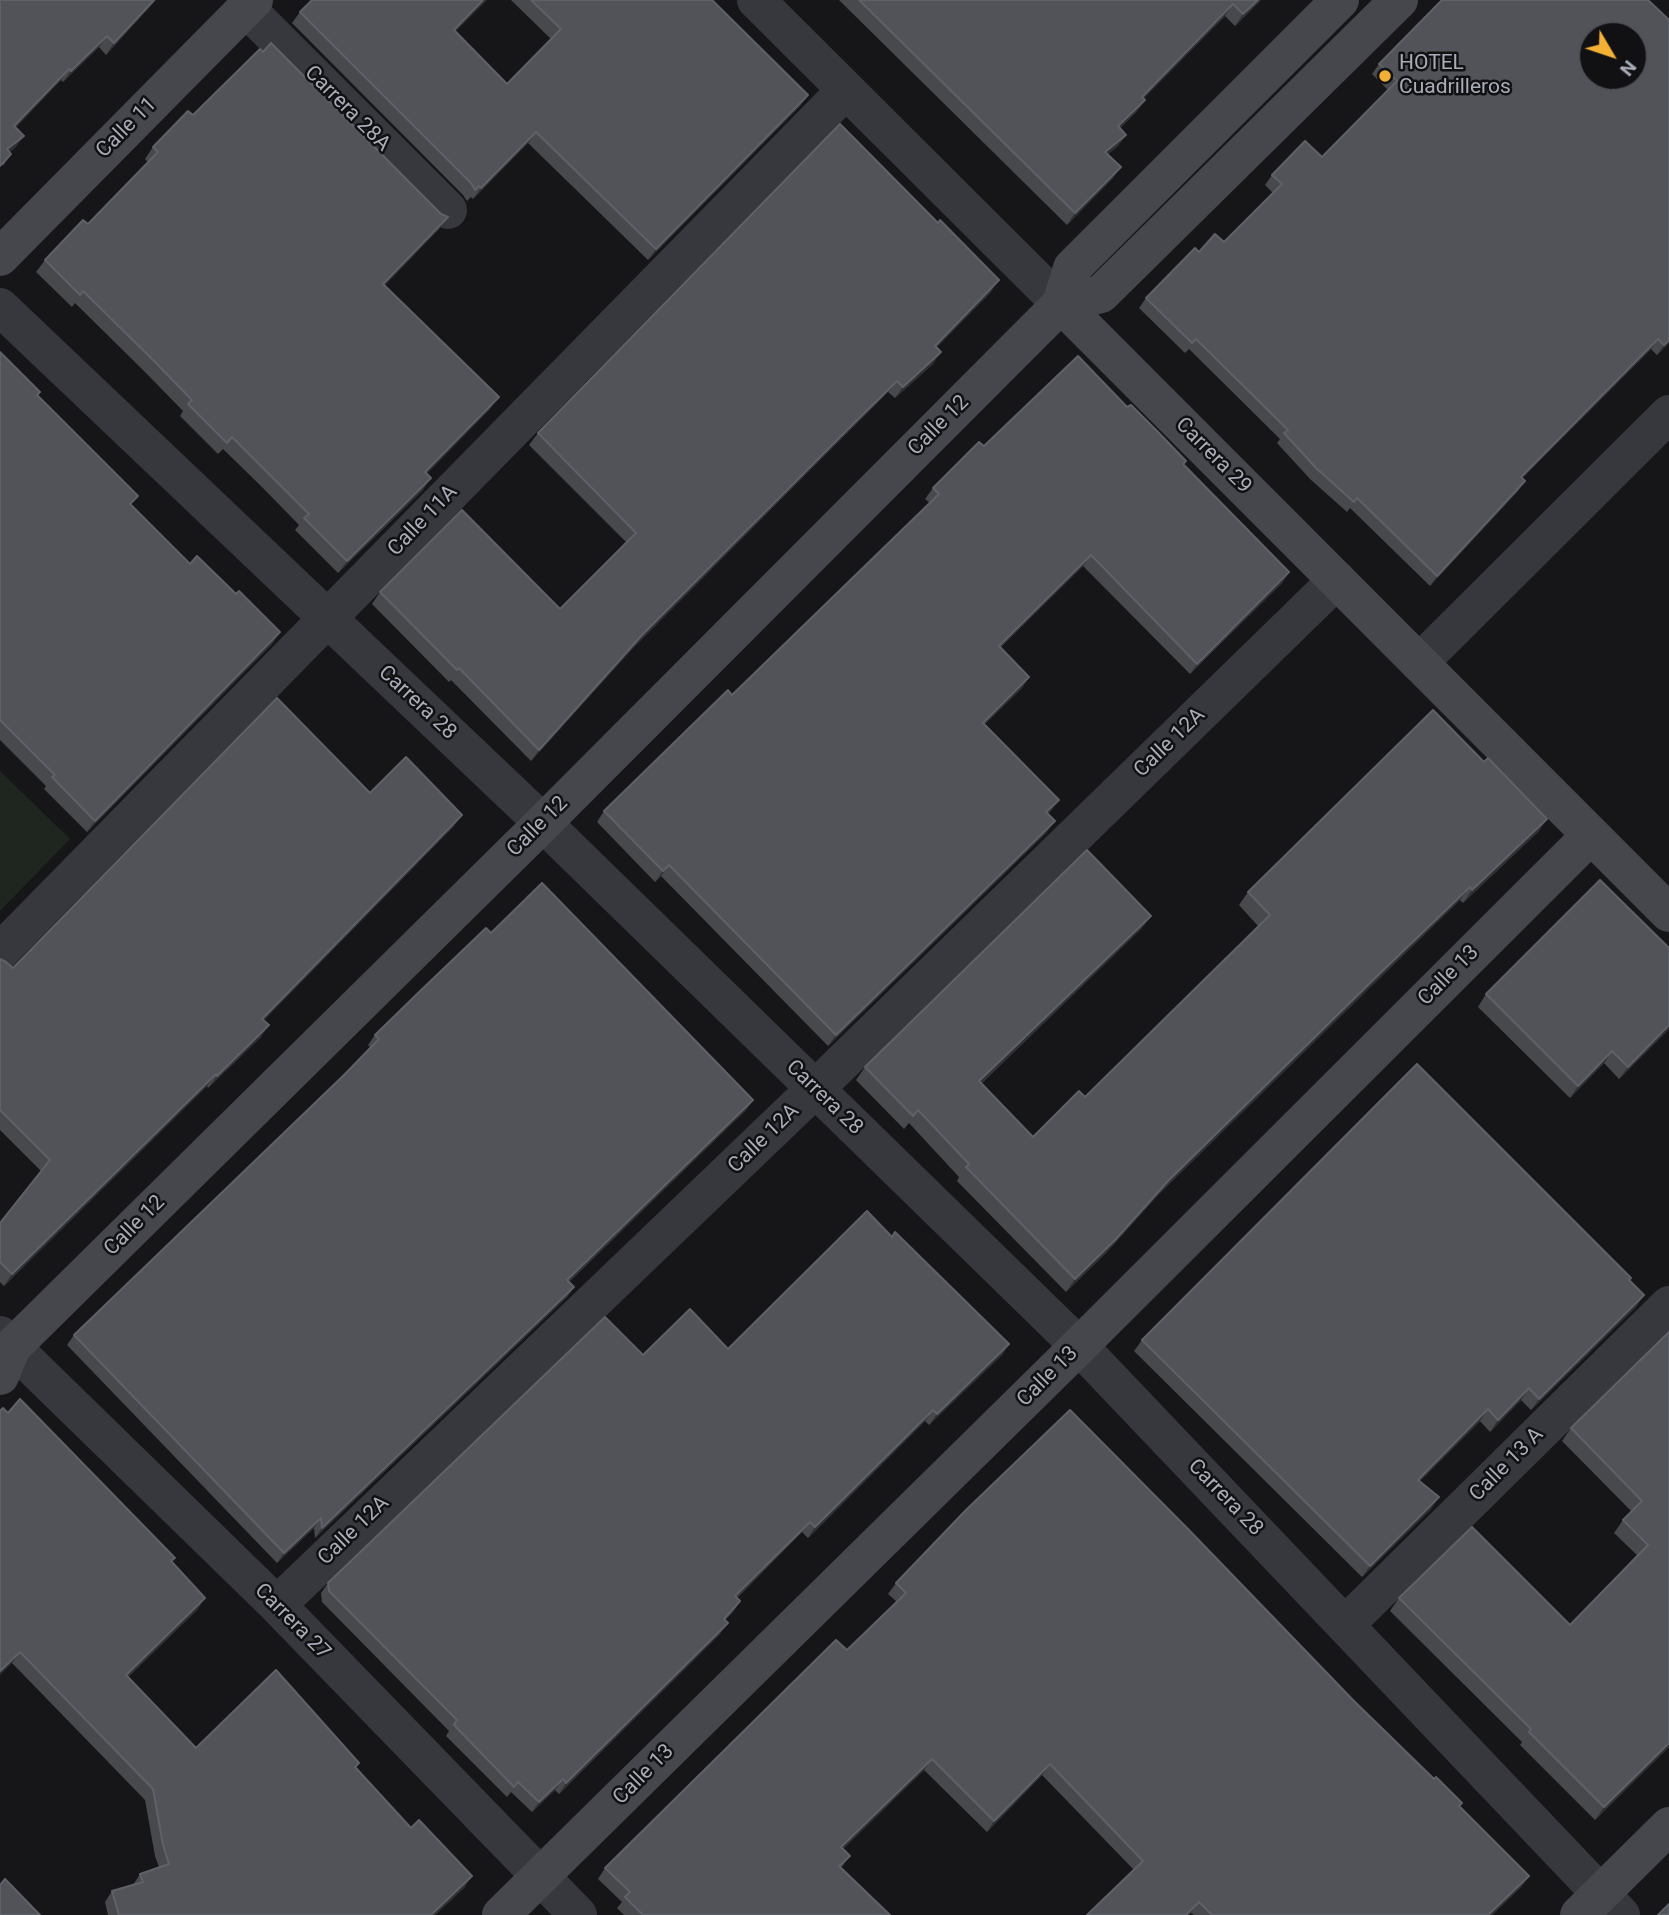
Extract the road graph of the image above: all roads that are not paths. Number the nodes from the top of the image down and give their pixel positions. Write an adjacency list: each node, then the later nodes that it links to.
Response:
1 (756, 0): 5 (street, Carrera 29)
2 (1340, 0): 8 (street, Calle 12)
3 (1399, 0): 8 (street)
4 (250, 4): 6 (street, Carrera 28A); 7 (street, Calle 11)
5 (846, 90): 8 (street, Carrera 29); 12 (street, Calle 11A)
6 (448, 211)
7 (0, 257)
8 (1061, 304): 11 (street, Carrera 29); 14 (street, Calle 12)
9 (0, 307): 12 (street, Carrera 28)
10 (1669, 414): 13 (street)
11 (1337, 580): 13 (street, Carrera 29); 18 (street, Calle 12A)
12 (327, 619): 14 (street, Carrera 28); 17 (street, Calle 11A)
13 (1419, 663): 15 (street, Carrera 29)
14 (543, 823): 18 (street, Carrera 28); 21 (street, Calle 12)
15 (1591, 835): 16 (street, Carrera 29); 20 (street, Calle 13)
16 (1669, 913)
17 (0, 952)
18 (815, 1090): 20 (street, Carrera 28); 22 (street, Calle 12A)
19 (1669, 1305): 23 (street, Calle 13 A)
20 (1079, 1346): 23 (street, Carrera 28); 25 (street, Calle 13)
21 (3, 1351): 22 (street, Carrera 27)
22 (277, 1605): 25 (street, Carrera 27)
23 (1346, 1624): 26 (street, Carrera 28)
24 (1669, 1826): 26 (street)
25 (540, 1878): 27 (street, Calle 13); 28 (street, Carrera 27)
26 (1600, 1908)
27 (501, 1915)
28 (578, 1915)

